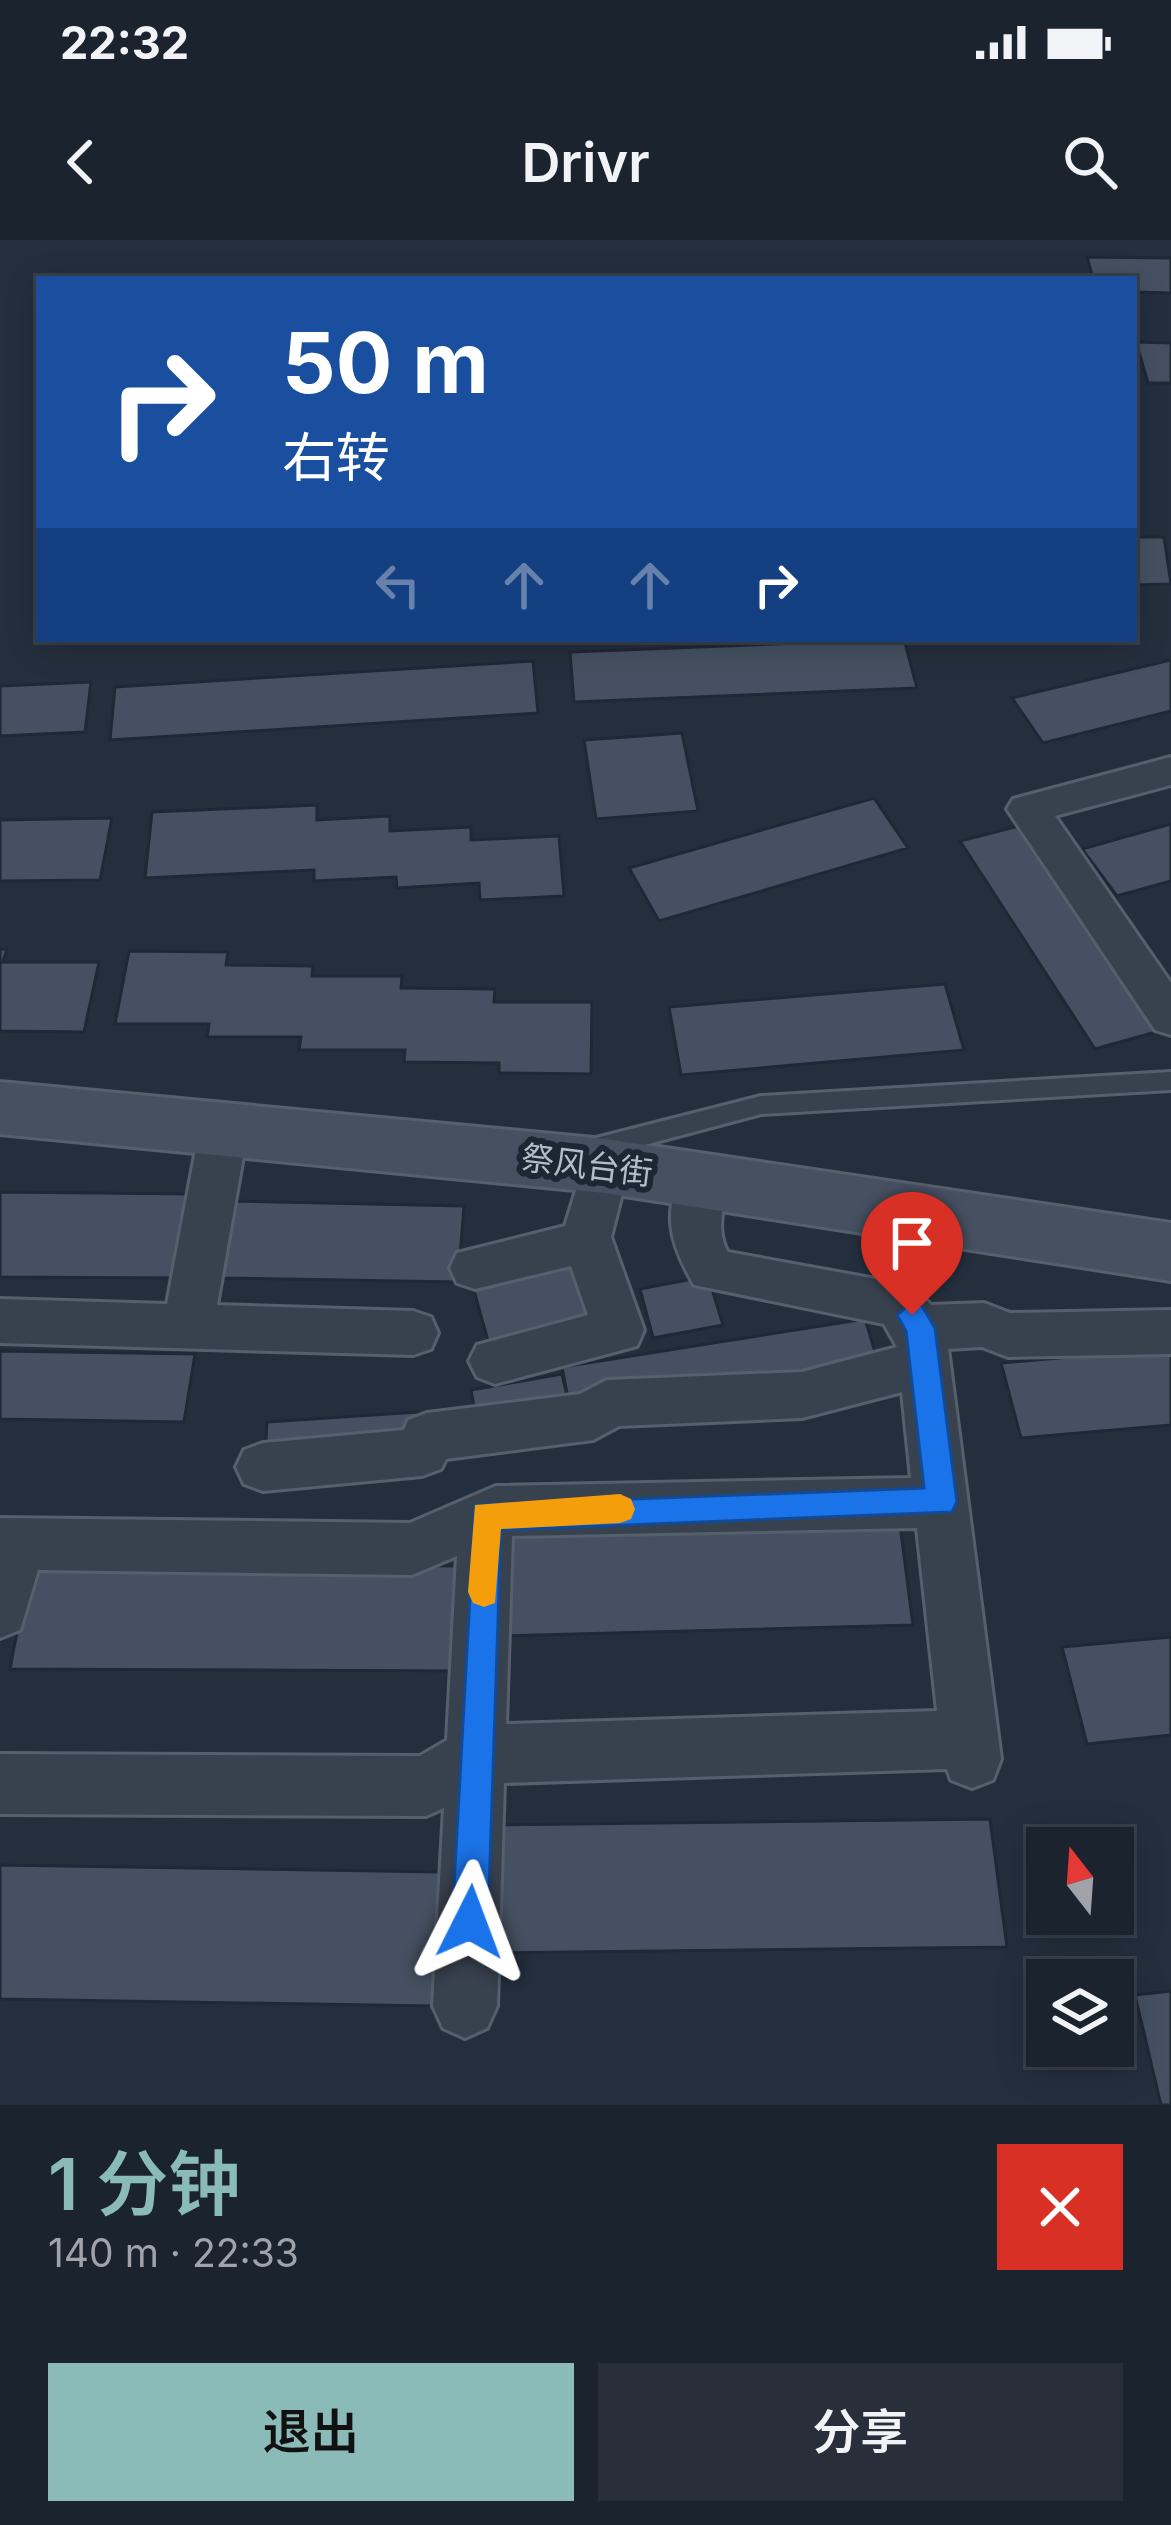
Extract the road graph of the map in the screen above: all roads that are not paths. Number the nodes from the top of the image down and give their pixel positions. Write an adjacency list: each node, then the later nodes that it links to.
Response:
1 (1171, 771): 2 (street)
2 (1171, 1018)
3 (1171, 1081): 6 (lane)
4 (0, 1108): 5 (main road, 祭风台街)
5 (224, 1128): 6 (main road, 祭风台街); 12 (street)
6 (577, 1163): 7 (main road, 祭风台街); 8 (street)
7 (702, 1180): 9 (main road, 祭风台街); 15 (street)
8 (587, 1240): 10 (street); 16 (street)
9 (1171, 1252)
10 (475, 1268)
11 (0, 1321): 12 (street)
12 (188, 1327): 14 (street)
13 (1171, 1332): 15 (street)
14 (413, 1333)
15 (922, 1346): 17 (street); 18 (street)
16 (495, 1361)
17 (263, 1467)
18 (941, 1502): 19 (street); 22 (street)
19 (486, 1516): 20 (street); 22 (street)
20 (9, 1544): 21 (street)
21 (0, 1611)
22 (480, 1754): 23 (street); 24 (street)
23 (0, 1784)
24 (465, 2006)

